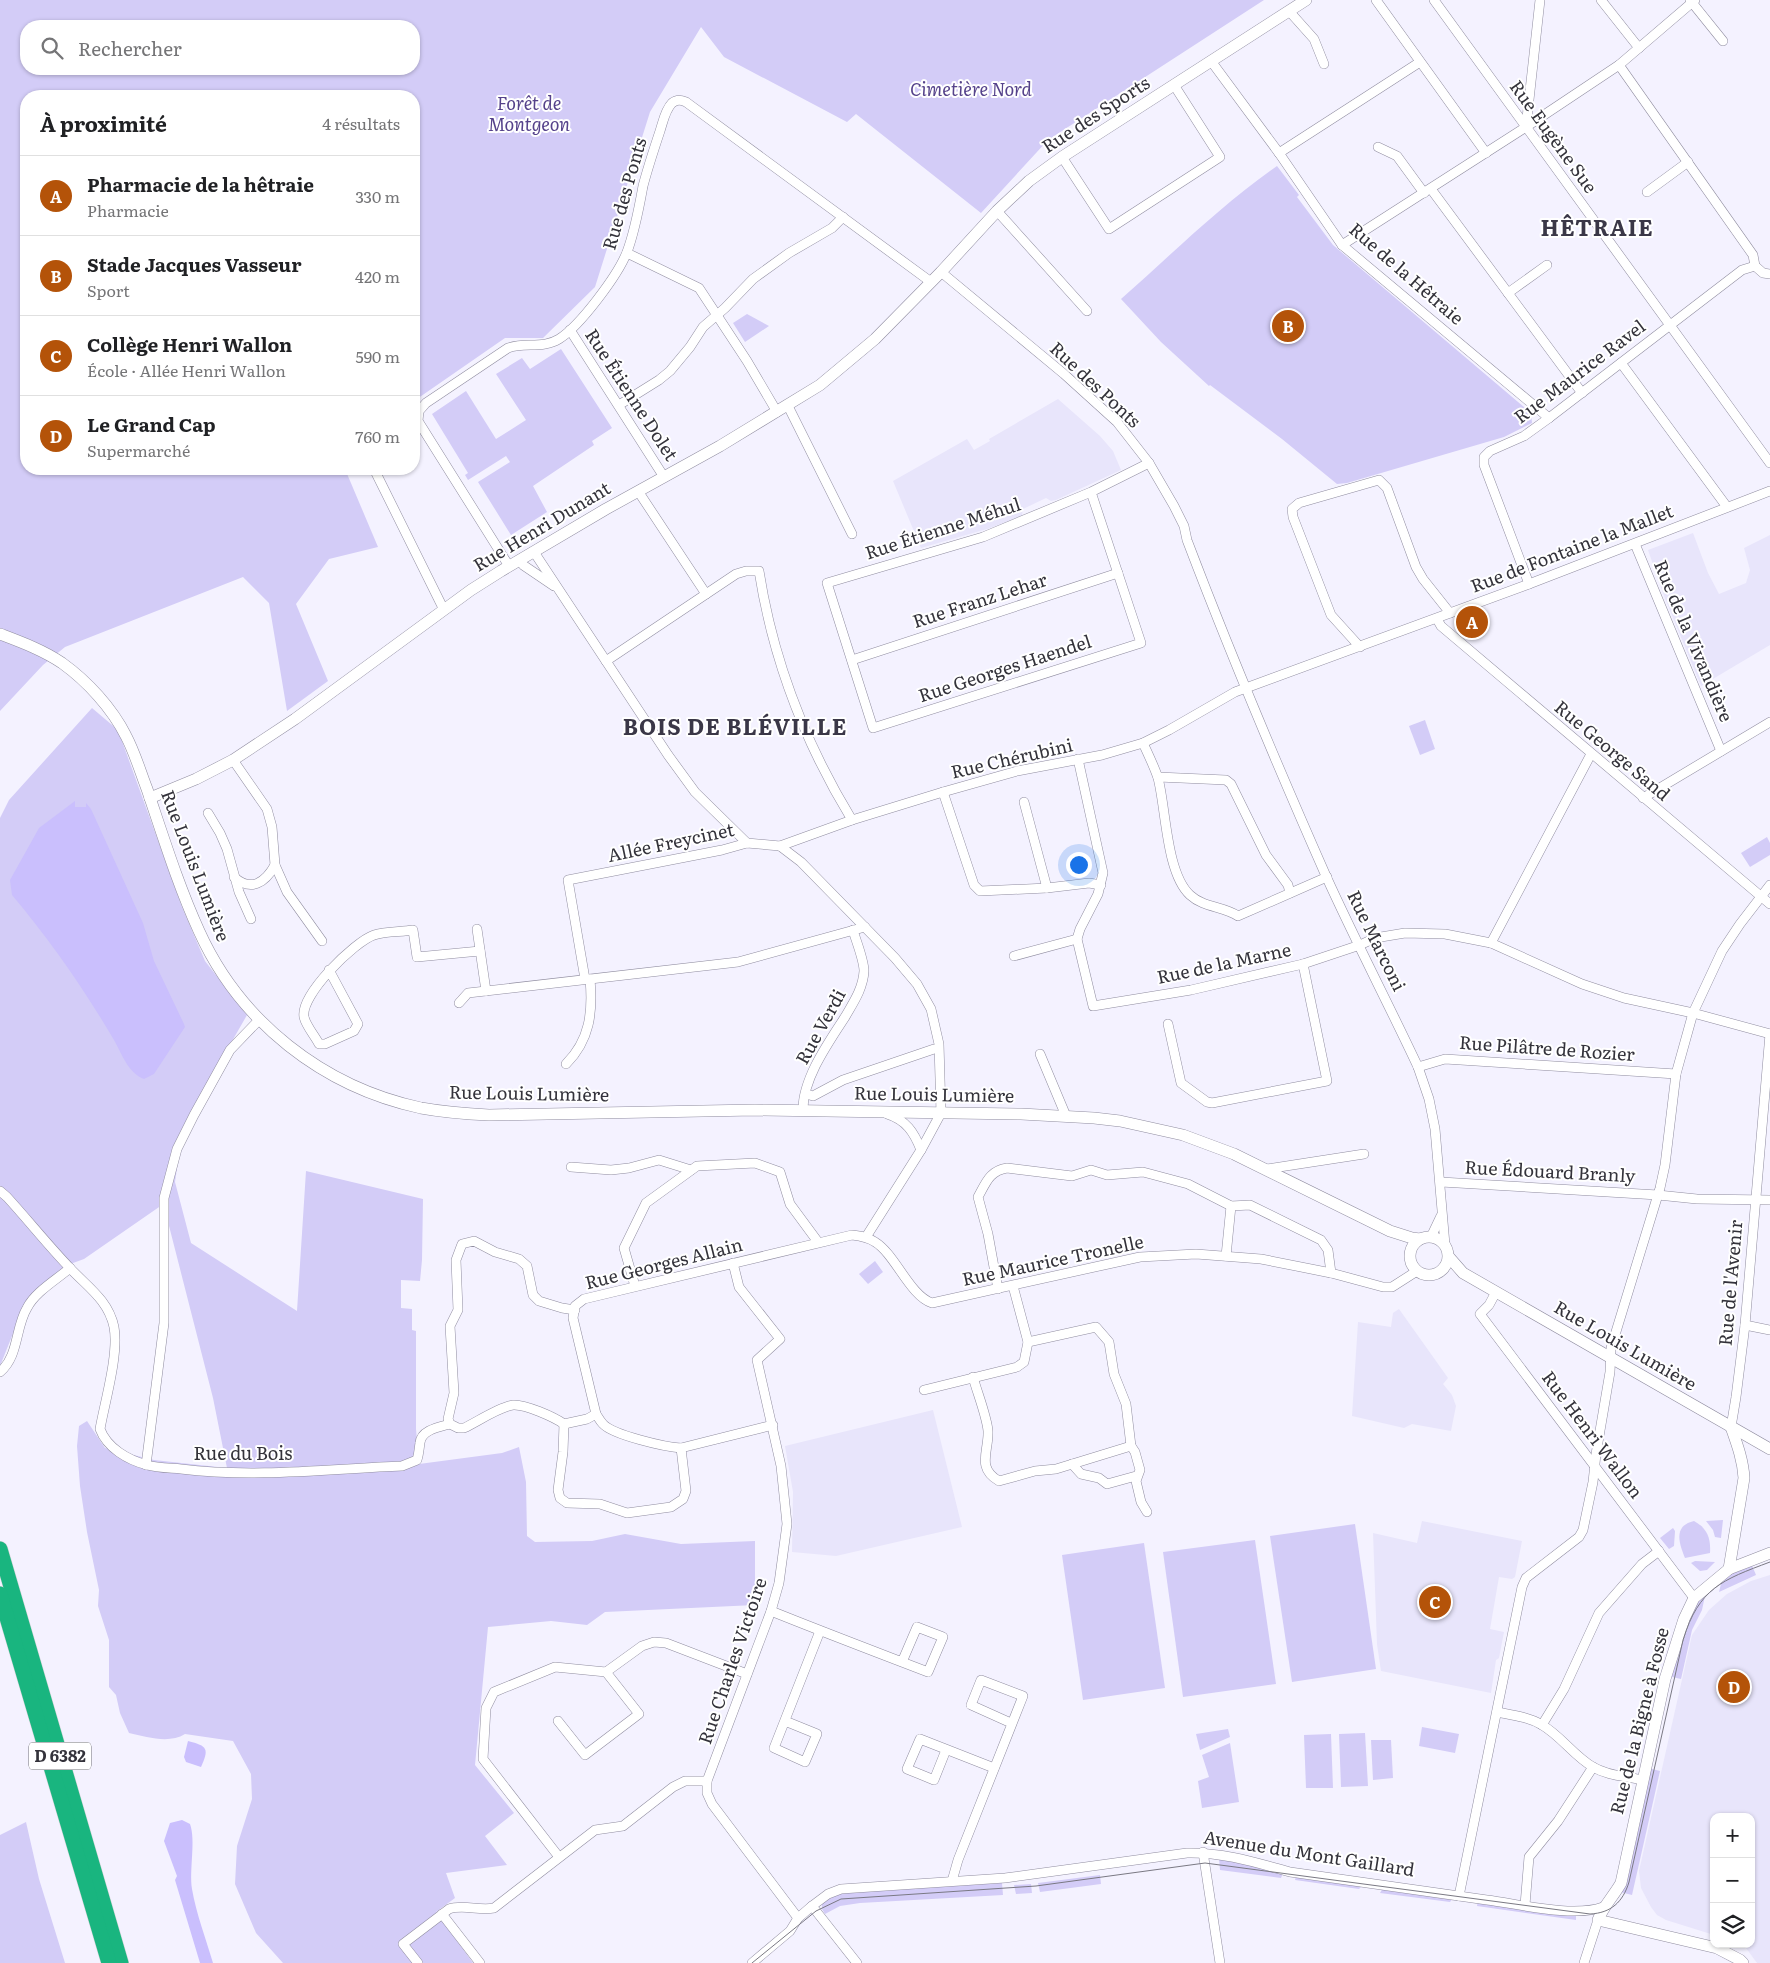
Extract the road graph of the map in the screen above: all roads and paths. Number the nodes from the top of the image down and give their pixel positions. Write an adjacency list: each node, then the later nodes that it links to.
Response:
1 (1306, 0): 7 (main road, Rue des Sports)
2 (1376, 0): 11 (street)
3 (1434, 0): 15 (street, Rue Eugène Sue)
4 (1540, 0): 15 (street)
5 (1600, 0): 9 (street)
6 (1692, 1): 8 (street); 9 (street)
7 (1289, 11): 10 (main road, Rue des Sports); 12 (street)
8 (1723, 41)
9 (1639, 48): 13 (street)
10 (1211, 61): 14 (main road, Rue des Sports); 17 (street, Rue de la Hêtraie)
11 (1420, 62): 17 (street); 18 (street)
12 (1324, 64)
13 (1619, 65): 15 (street); 20 (street)
14 (1174, 85): 19 (main road, Rue des Sports); 19 (street)
15 (1526, 127): 18 (street); 35 (street, Rue Eugène Sue)
16 (1378, 147): 21 (street)
17 (1278, 153): 25 (street, Rue de la Hêtraie)
18 (1486, 153): 21 (street)
19 (1062, 157): 23 (main road, Rue des Sports)
20 (1688, 162): 22 (street); 28 (street)
21 (1428, 191): 25 (street); 32 (street)
22 (1647, 192)
23 (997, 211): 29 (main road, Rue des Sports); 33 (street)
24 (843, 217): 26 (street, Rue des Ponts); 31 (street, Rue des Ponts); 34 (street)
25 (1342, 245): 43 (street, Rue de la Hêtraie)
26 (627, 253): 34 (street); 36 (street, Rue des Ponts)
27 (1547, 265): 32 (street)
28 (1755, 266): 30 (street); 35 (street, Rue Maurice Ravel)
29 (942, 272): 31 (main road, Rue Henri Dunant); 46 (street, Rue des Ponts)
30 (1770, 274)
31 (931, 282): 40 (main road, Rue Henri Dunant)
32 (1508, 293): 38 (street)
33 (1087, 311)
34 (717, 315): 39 (street); 42 (street)
35 (1670, 326): 37 (street, Rue Maurice Ravel); 47 (street, Rue Eugène Sue)
36 (570, 330): 39 (street, Rue Étienne Dolet); 41 (street, Rue des Ponts)
37 (1621, 363): 38 (street, Rue Maurice Ravel); 53 (street)
38 (1582, 393): 43 (street, Rue Maurice Ravel)
39 (619, 405): 49 (street, Rue Étienne Dolet)
40 (788, 406): 42 (main road, Rue Henri Dunant); 54 (street)
41 (420, 412)
42 (777, 412): 49 (main road, Rue Henri Dunant)
43 (1549, 418): 61 (street, Rue Maurice Ravel)
44 (420, 424): 45 (street, Rue des Ponts)
45 (422, 428): 58 (street)
46 (1149, 463): 52 (street, Rue Étienne Méhul); 71 (street, Rue des Ponts)
47 (1770, 463)
48 (377, 475): 64 (street)
49 (664, 477): 50 (main road, Rue Henri Dunant)
50 (638, 491): 56 (main road, Rue Henri Dunant); 63 (street)
51 (1770, 491): 53 (street, Rue de Fontaine la Mallet)
52 (1091, 492): 59 (street, Rue Georges Haendel); 60 (street, Rue Étienne Méhul)
53 (1727, 507): 55 (street, Rue de Fontaine la Mallet)
54 (852, 534)
55 (1635, 544): 61 (street, Rue de Fontaine la Mallet); 74 (street, Rue de la Vivandière)
56 (534, 552): 57 (main road, Rue Henri Dunant); 62 (street)
57 (520, 560): 58 (main road, Rue Henri Dunant); 62 (street)
58 (509, 566): 64 (main road, Rue Henri Dunant)
59 (1118, 573): 69 (street, Rue Franz Lehar); 69 (street, Rue Georges Haendel)
60 (827, 583): 69 (street, Rue Georges Haendel)
61 (1529, 584): 65 (street, Rue de Fontaine la Mallet)
62 (558, 589): 70 (street)
63 (706, 594): 70 (street); 84 (street)
64 (444, 610): 77 (main road, Rue Henri Dunant)
65 (1450, 613): 66 (street, Rue de Fontaine la Mallet); 68 (street)
66 (1436, 619): 68 (street, Rue de Fontaine la Mallet); 75 (street, Rue George Sand)
67 (0, 634): 80 (main road, Rue Louis Lumière)
68 (1360, 647): 71 (street, Rue de Fontaine la Mallet)
69 (852, 660)
70 (606, 661): 85 (street)
71 (1245, 690): 73 (street, Rue Chérubini); 89 (street, Rue Marconi)
72 (1770, 722): 74 (street)
73 (1143, 742): 76 (street, Rue Chérubini); 78 (street)
74 (1721, 751): 81 (street)
75 (1591, 754): 81 (street, Rue George Sand); 102 (street)
76 (1078, 759): 79 (street, Rue Chérubini); 90 (street)
77 (233, 760): 80 (main road, Rue Henri Dunant); 87 (street)
78 (1158, 777): 93 (street); 93 (street)
79 (943, 792): 84 (street, Rue Chérubini); 92 (street)
80 (150, 798): 112 (main road, Rue Louis Lumière)
81 (1644, 798): 94 (street, Rue George Sand)
82 (1024, 802): 92 (street)
83 (208, 814): 88 (street)
84 (852, 820): 86 (street, Rue Chérubini)
85 (747, 843): 86 (street, Allée Freycinet); 108 (street, Allée Freycinet)
86 (780, 846): 97 (street)
87 (275, 866): 88 (street); 101 (street)
88 (234, 877): 96 (street)
89 (1327, 877): 93 (street); 103 (street, Rue Marconi)
90 (1101, 885): 92 (street); 100 (street)
91 (1770, 885): 94 (street)
92 (1047, 888)
93 (1290, 893)
94 (1760, 897): 95 (street, Rue George Sand); 111 (street)
95 (1770, 904)
96 (251, 920)
97 (866, 927): 99 (street); 124 (street)
98 (477, 929): 104 (street)
99 (853, 930): 108 (street); 120 (street, Rue Verdi)
100 (1077, 939): 105 (street); 106 (street, Rue de la Marne)
101 (322, 941)
102 (1491, 943): 103 (street, Rue de la Marne); 111 (street, Rue de la Marne)
103 (1360, 945): 106 (street, Rue de la Marne); 118 (street, Rue Marconi)
104 (480, 951): 107 (street); 109 (street)
105 (1014, 956)
106 (1303, 964): 113 (street)
107 (329, 970): 107 (street)
108 (588, 979): 109 (street); 117 (street)
109 (486, 991): 110 (street)
110 (459, 1003)
111 (1693, 1013): 114 (street, Rue de la Marne); 119 (street)
112 (259, 1020): 122 (main road, Rue Louis Lumière); 174 (street)
113 (1168, 1024)
114 (1770, 1034): 126 (street, Rue de l'Avenir)
115 (934, 1049): 120 (street)
116 (1040, 1054): 125 (street)
117 (566, 1064)
118 (1418, 1067): 119 (street, Rue Pilâtre de Rozier); 132 (street, Rue Marconi)
119 (1676, 1074): 134 (street)
120 (806, 1094): 122 (street, Rue Verdi)
121 (1770, 1109): 126 (street, Rue de l'Avenir)
122 (804, 1111): 123 (main road, Rue Louis Lumière)
123 (877, 1111): 124 (main road, Rue Louis Lumière); 127 (street)
124 (941, 1113): 125 (main road, Rue Louis Lumière); 127 (street)
125 (1066, 1116): 131 (main road, Rue Louis Lumière)
126 (1762, 1142): 135 (street, Rue de l'Avenir)
127 (921, 1150): 140 (street)
128 (1364, 1154): 131 (street)
129 (571, 1167): 130 (street)
130 (691, 1170): 142 (street); 153 (street)
131 (1267, 1170): 139 (main road, Rue Louis Lumière)
132 (1441, 1182): 134 (street, Rue Édouard Branly); 138 (street, Rue Marconi)
133 (0, 1191): 148 (street, Rue du Bois)
134 (1658, 1194): 135 (street, Rue Édouard Branly); 161 (street)
135 (1756, 1199): 136 (street, Rue Édouard Branly); 158 (street, Rue de l'Avenir)
136 (1770, 1200)
137 (1231, 1206): 145 (street); 151 (street); 155 (street)
138 (1441, 1216): 141 (street, Rue Marconi); 143 (street, Rue Marconi)
139 (1390, 1231): 141 (main road, Rue Louis Lumière); 144 (main road, Rue Louis Lumière)
140 (866, 1237): 142 (street, Rue Georges Allain); 155 (street, Rue Maurice Tronelle)
141 (1426, 1238): 143 (main road); 144 (main road)
142 (818, 1242): 147 (street, Rue Georges Allain)
143 (1445, 1245): 146 (main road)
144 (1410, 1253): 150 (main road)
145 (1226, 1256): 151 (street, Rue Maurice Tronelle); 154 (street, Rue Maurice Tronelle)
146 (1448, 1257): 149 (main road); 152 (main road, Rue Louis Lumière)
147 (733, 1262): 153 (street, Rue Georges Allain); 168 (street, Rue Charles Victoire)
148 (70, 1268): 162 (street); 174 (street, Rue du Bois)
149 (1442, 1270): 150 (main road); 152 (main road, Rue Louis Lumière)
150 (1417, 1271): 151 (street, Rue Maurice Tronelle)
151 (1332, 1273)
152 (1463, 1273): 156 (main road, Rue Louis Lumière)
153 (635, 1286): 157 (street, Rue Georges Allain)
154 (1013, 1286): 155 (street, Rue Maurice Tronelle); 160 (street)
155 (998, 1289)
156 (1496, 1292): 161 (main road, Rue Louis Lumière); 175 (street, Rue Henri Wallon)
157 (574, 1310): 165 (street, Rue Georges Allain); 166 (street)
158 (1745, 1325): 159 (street); 169 (street, Rue de l'Avenir)
159 (1770, 1330)
160 (1028, 1342): 163 (street); 170 (street)
161 (1611, 1358): 169 (main road, Rue Louis Lumière); 175 (street)
162 (0, 1372)
163 (973, 1378): 164 (street); 173 (street)
164 (924, 1390)
165 (596, 1414): 167 (street); 171 (street)
166 (450, 1424): 167 (street); 174 (street, Rue du Bois)
167 (564, 1424): 171 (street)
168 (773, 1426): 171 (street); 184 (street, Rue Charles Victoire)
169 (1731, 1427): 172 (main road, Rue Louis Lumière); 181 (main road)
170 (1131, 1446): 173 (street); 176 (street)
171 (681, 1448)
172 (1770, 1450)
173 (1072, 1464): 176 (street)
174 (146, 1465)
175 (1595, 1466): 179 (street, Rue Henri Wallon); 189 (street)
176 (1136, 1476): 177 (street)
177 (1147, 1512)
178 (0, 1549): 210 (highway, D 6382)
179 (1659, 1551): 183 (street, Rue Henri Wallon); 193 (street)
180 (1770, 1553): 181 (main road, Rue de la Bigne à Fosse)
181 (1729, 1569): 183 (main road, Rue de la Bigne à Fosse)
182 (0, 1594): 209 (highway, D 6382)
183 (1694, 1598): 197 (main road, Rue de la Bigne à Fosse)
184 (771, 1611): 185 (street); 188 (street, Rue Charles Victoire)
185 (820, 1631): 186 (street); 191 (street)
186 (902, 1662): 186 (street)
187 (606, 1672): 188 (street); 190 (street); 200 (street)
188 (747, 1674): 198 (street, Rue Charles Victoire)
189 (1497, 1712): 193 (street); 202 (street)
190 (558, 1721)
191 (785, 1721): 191 (street)
192 (1011, 1723): 192 (street); 196 (street)
193 (1542, 1725): 195 (street)
194 (946, 1750): 194 (street); 196 (street)
195 (1593, 1767): 197 (street); 203 (street)
196 (994, 1768): 201 (street)
197 (1642, 1780): 205 (main road, Rue de la Bigne à Fosse)
198 (707, 1781): 200 (street); 207 (street)
199 (1203, 1852): 201 (street, Avenue du Mont Gaillard); 202 (street, Avenue du Mont Gaillard); 215 (street)
200 (559, 1857): 206 (street)
201 (952, 1881): 204 (street, Avenue du Mont Gaillard)
202 (1459, 1896): 203 (street, Avenue du Mont Gaillard)
203 (1525, 1905): 205 (street, Avenue du Mont Gaillard)
204 (812, 1906): 207 (street, Avenue du Mont Gaillard); 214 (street)
205 (1603, 1907): 208 (main road)
206 (442, 1914): 211 (street); 212 (street)
207 (798, 1918): 213 (street, Avenue du Mont Gaillard)
208 (1598, 1920): 216 (street); 217 (main road)
209 (108, 1963)
210 (121, 1963)
211 (418, 1963)
212 (480, 1963)
213 (752, 1963)
214 (857, 1963)
215 (1220, 1963)
216 (1584, 1963)
217 (1742, 1963)

